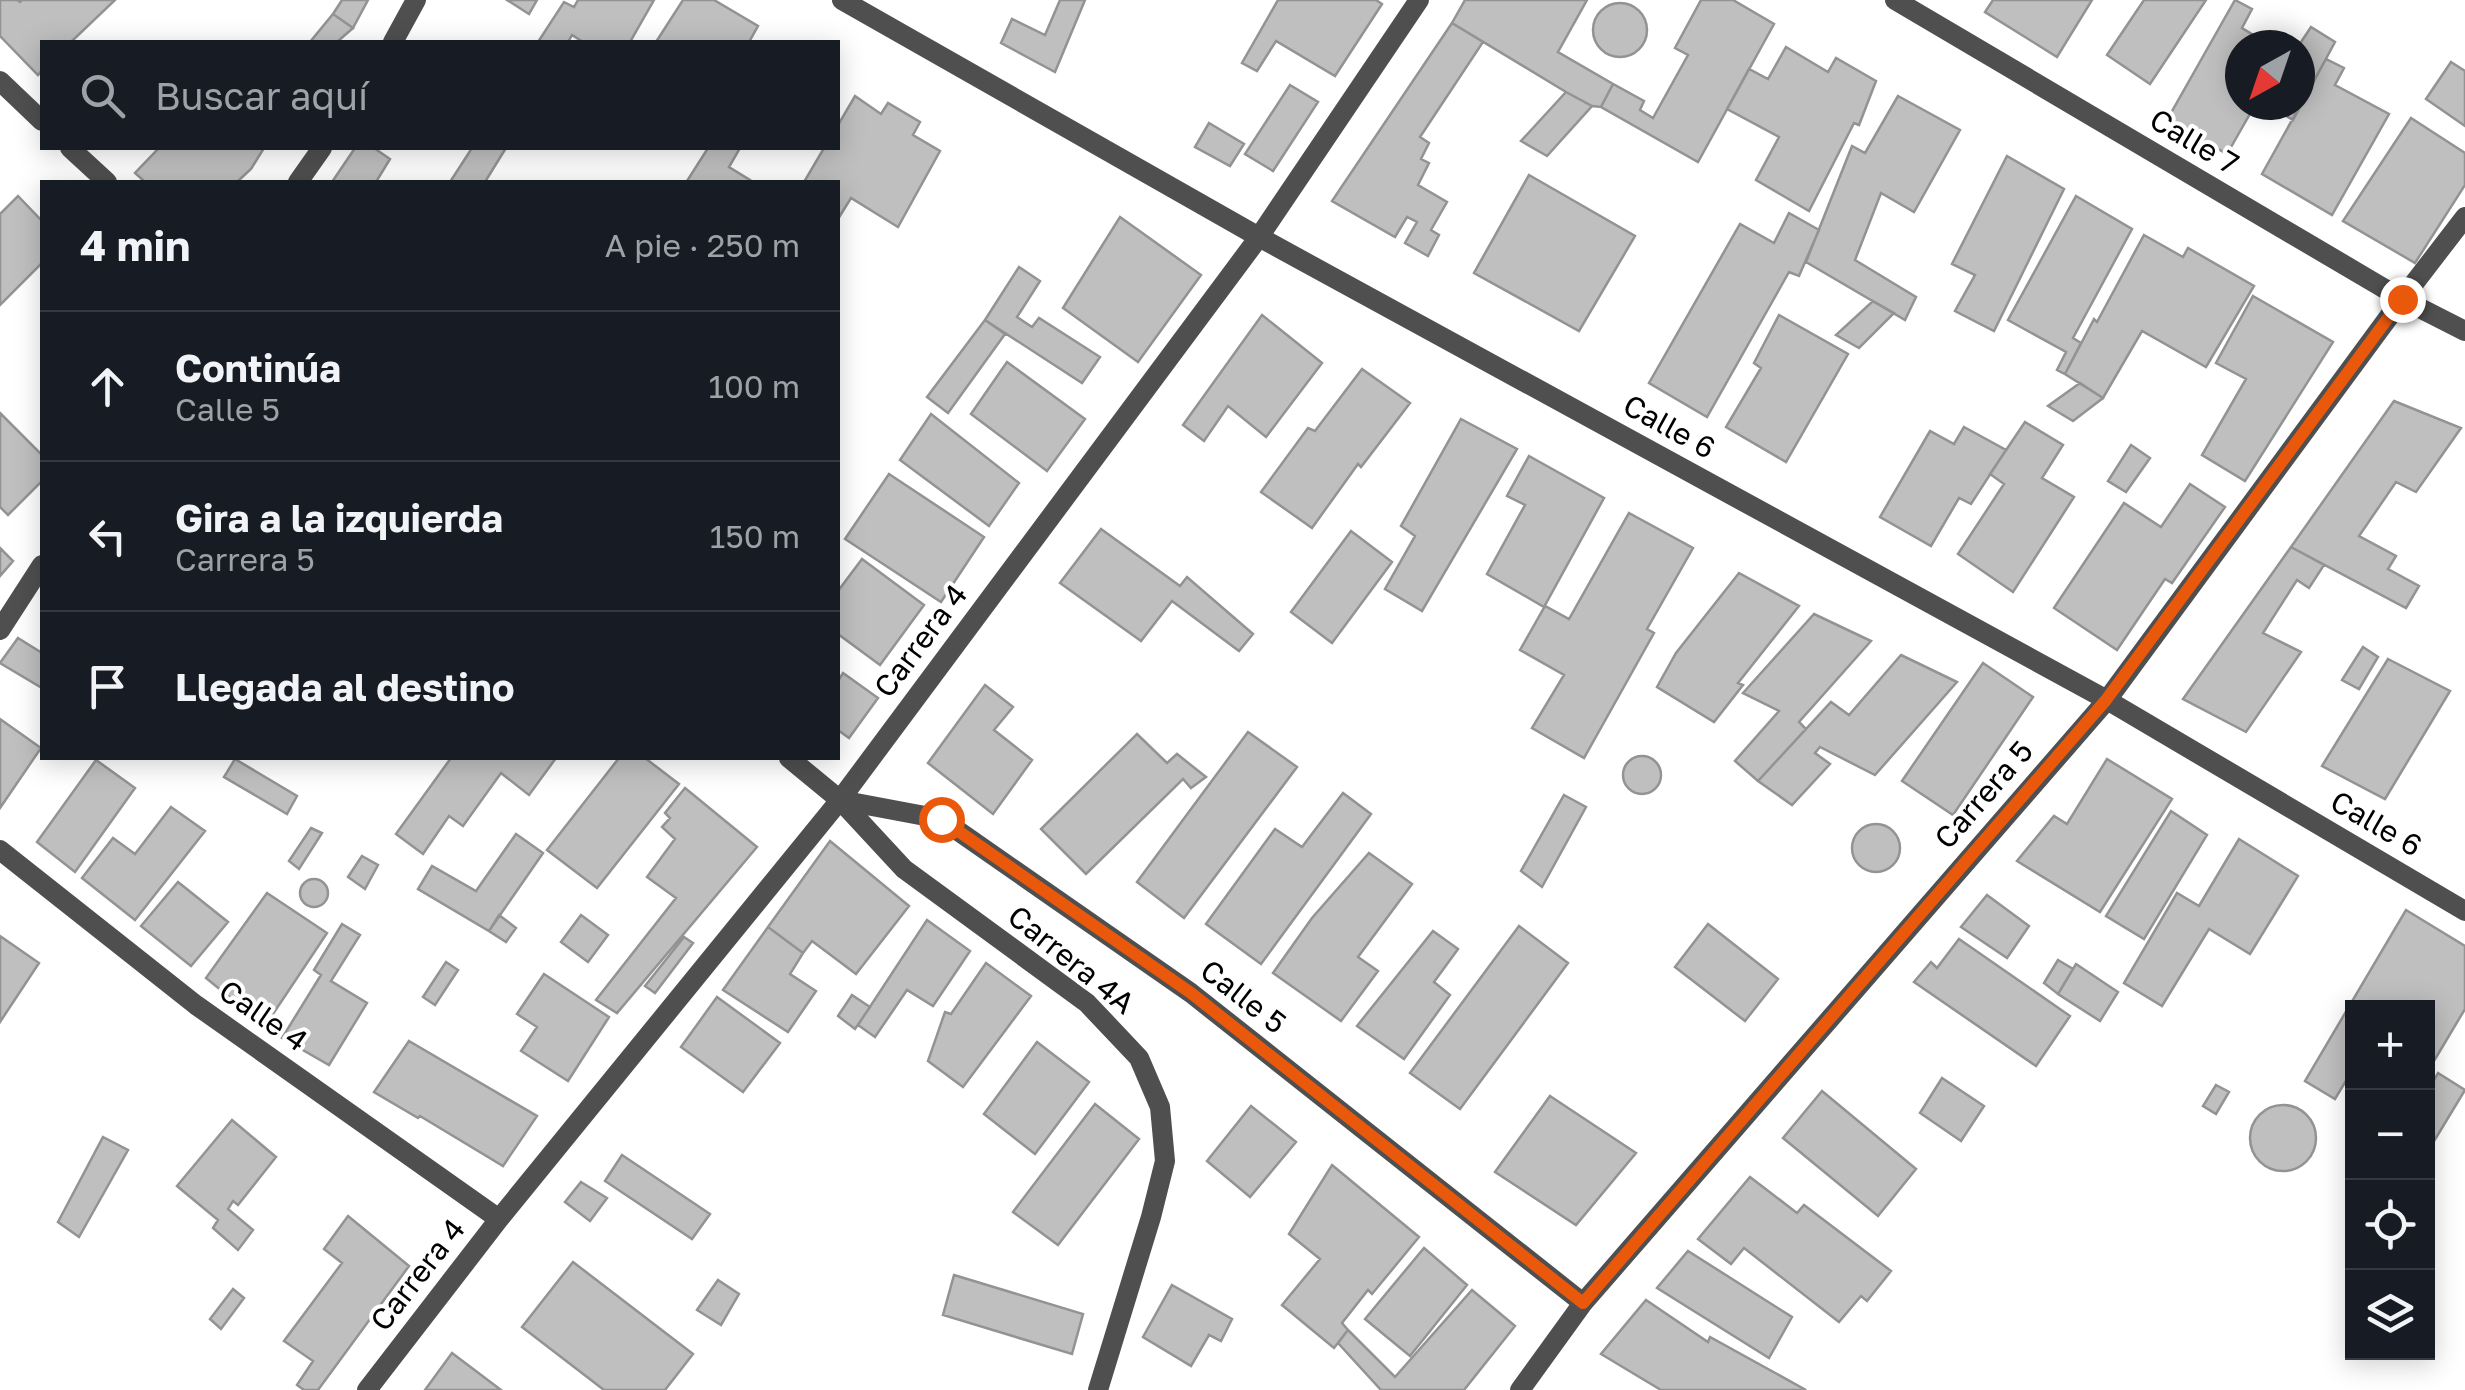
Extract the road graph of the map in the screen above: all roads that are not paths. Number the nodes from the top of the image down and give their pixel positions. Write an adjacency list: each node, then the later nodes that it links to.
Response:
1 (416, 0): 5 (street)
2 (842, 0): 13 (street, Calle 6)
3 (1419, 0): 13 (street, Carrera 4)
4 (1896, 0): 14 (street, Calle 7)
5 (393, 40)
6 (0, 81): 7 (street)
7 (40, 119)
8 (72, 150): 10 (street)
9 (321, 150): 11 (street)
10 (106, 180)
11 (299, 180)
12 (2465, 217): 14 (street, Carrera 5)
13 (1259, 237): 18 (street, Calle 6); 20 (street, Carrera 4)
14 (2402, 299): 15 (street, Calle 7); 18 (street, Carrera 5)
15 (2465, 331)
16 (40, 568): 17 (street)
17 (0, 630)
18 (2106, 700): 22 (street, Calle 6); 24 (street, Carrera 5)
19 (791, 760): 20 (street, Calle 5)
20 (840, 800): 23 (street, Carrera 4); 24 (street, Calle 5); 26 (street, Carrera 4A)
21 (0, 850): 23 (street, Calle 4)
22 (2465, 911)
23 (498, 1220): 25 (street, Carrera 4)
24 (1583, 1303): 27 (street, Carrera 5)
25 (367, 1390)
26 (1098, 1390)
27 (1520, 1390)

